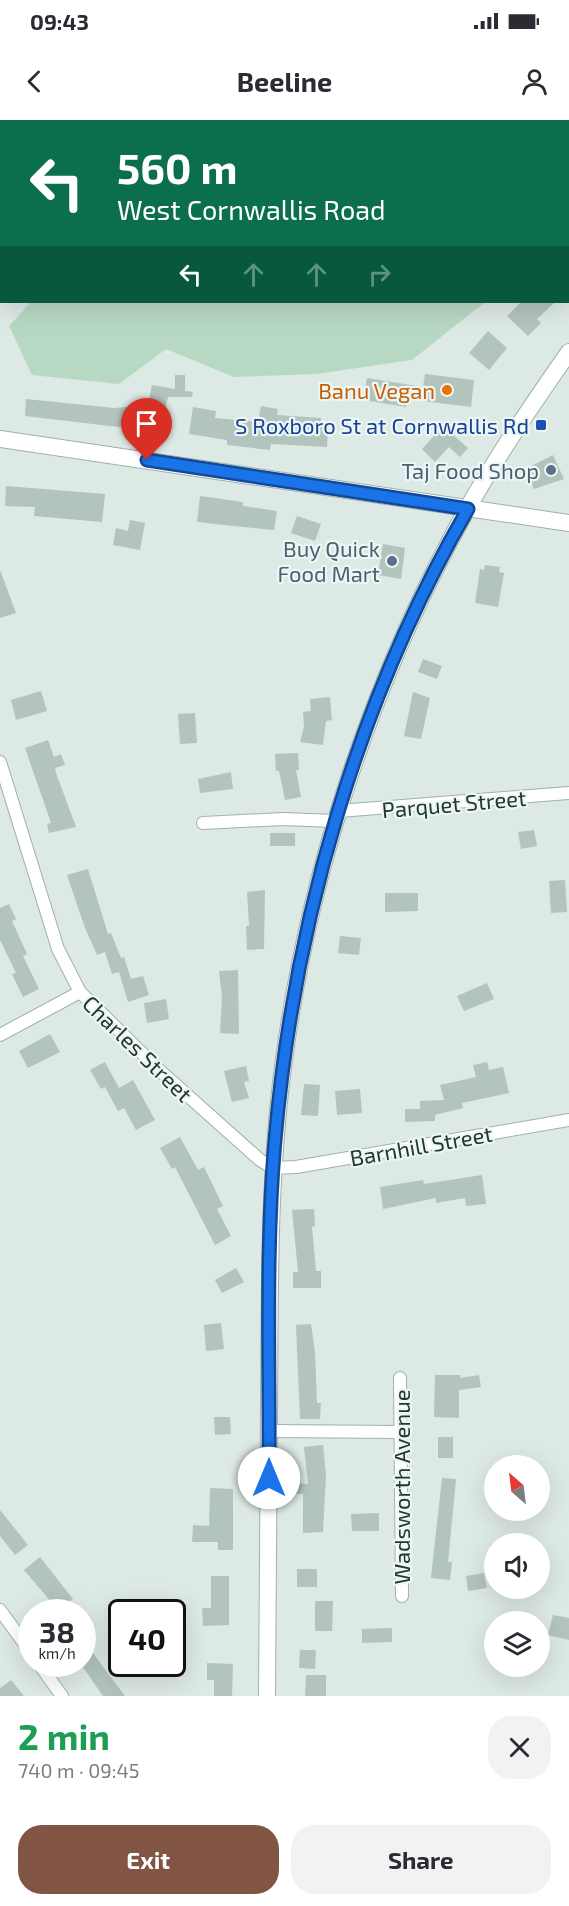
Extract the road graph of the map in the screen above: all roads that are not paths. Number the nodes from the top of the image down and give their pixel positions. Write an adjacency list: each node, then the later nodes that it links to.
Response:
1 (569, 352): 3 (street)
2 (0, 439): 3 (street)
3 (468, 509): 4 (street); 7 (street)
4 (569, 523)
5 (0, 762): 9 (street, Charles Street)
6 (569, 793): 7 (street, Parquet Street)
7 (338, 816): 8 (street, Parquet Street); 12 (street)
8 (203, 823)
9 (80, 992): 10 (street); 12 (street, Charles Street)
10 (0, 1035)
11 (569, 1120): 12 (street, Barnhill Street)
12 (273, 1168): 14 (street)
13 (400, 1378): 15 (street, Wadsworth Avenue)
14 (269, 1431): 15 (street); 21 (street)
15 (401, 1432): 16 (street, Wadsworth Avenue)
16 (402, 1596)
17 (0, 1610): 18 (street)
18 (18, 1635)
19 (48, 1677): 20 (street)
20 (62, 1696)
21 (267, 1696)

